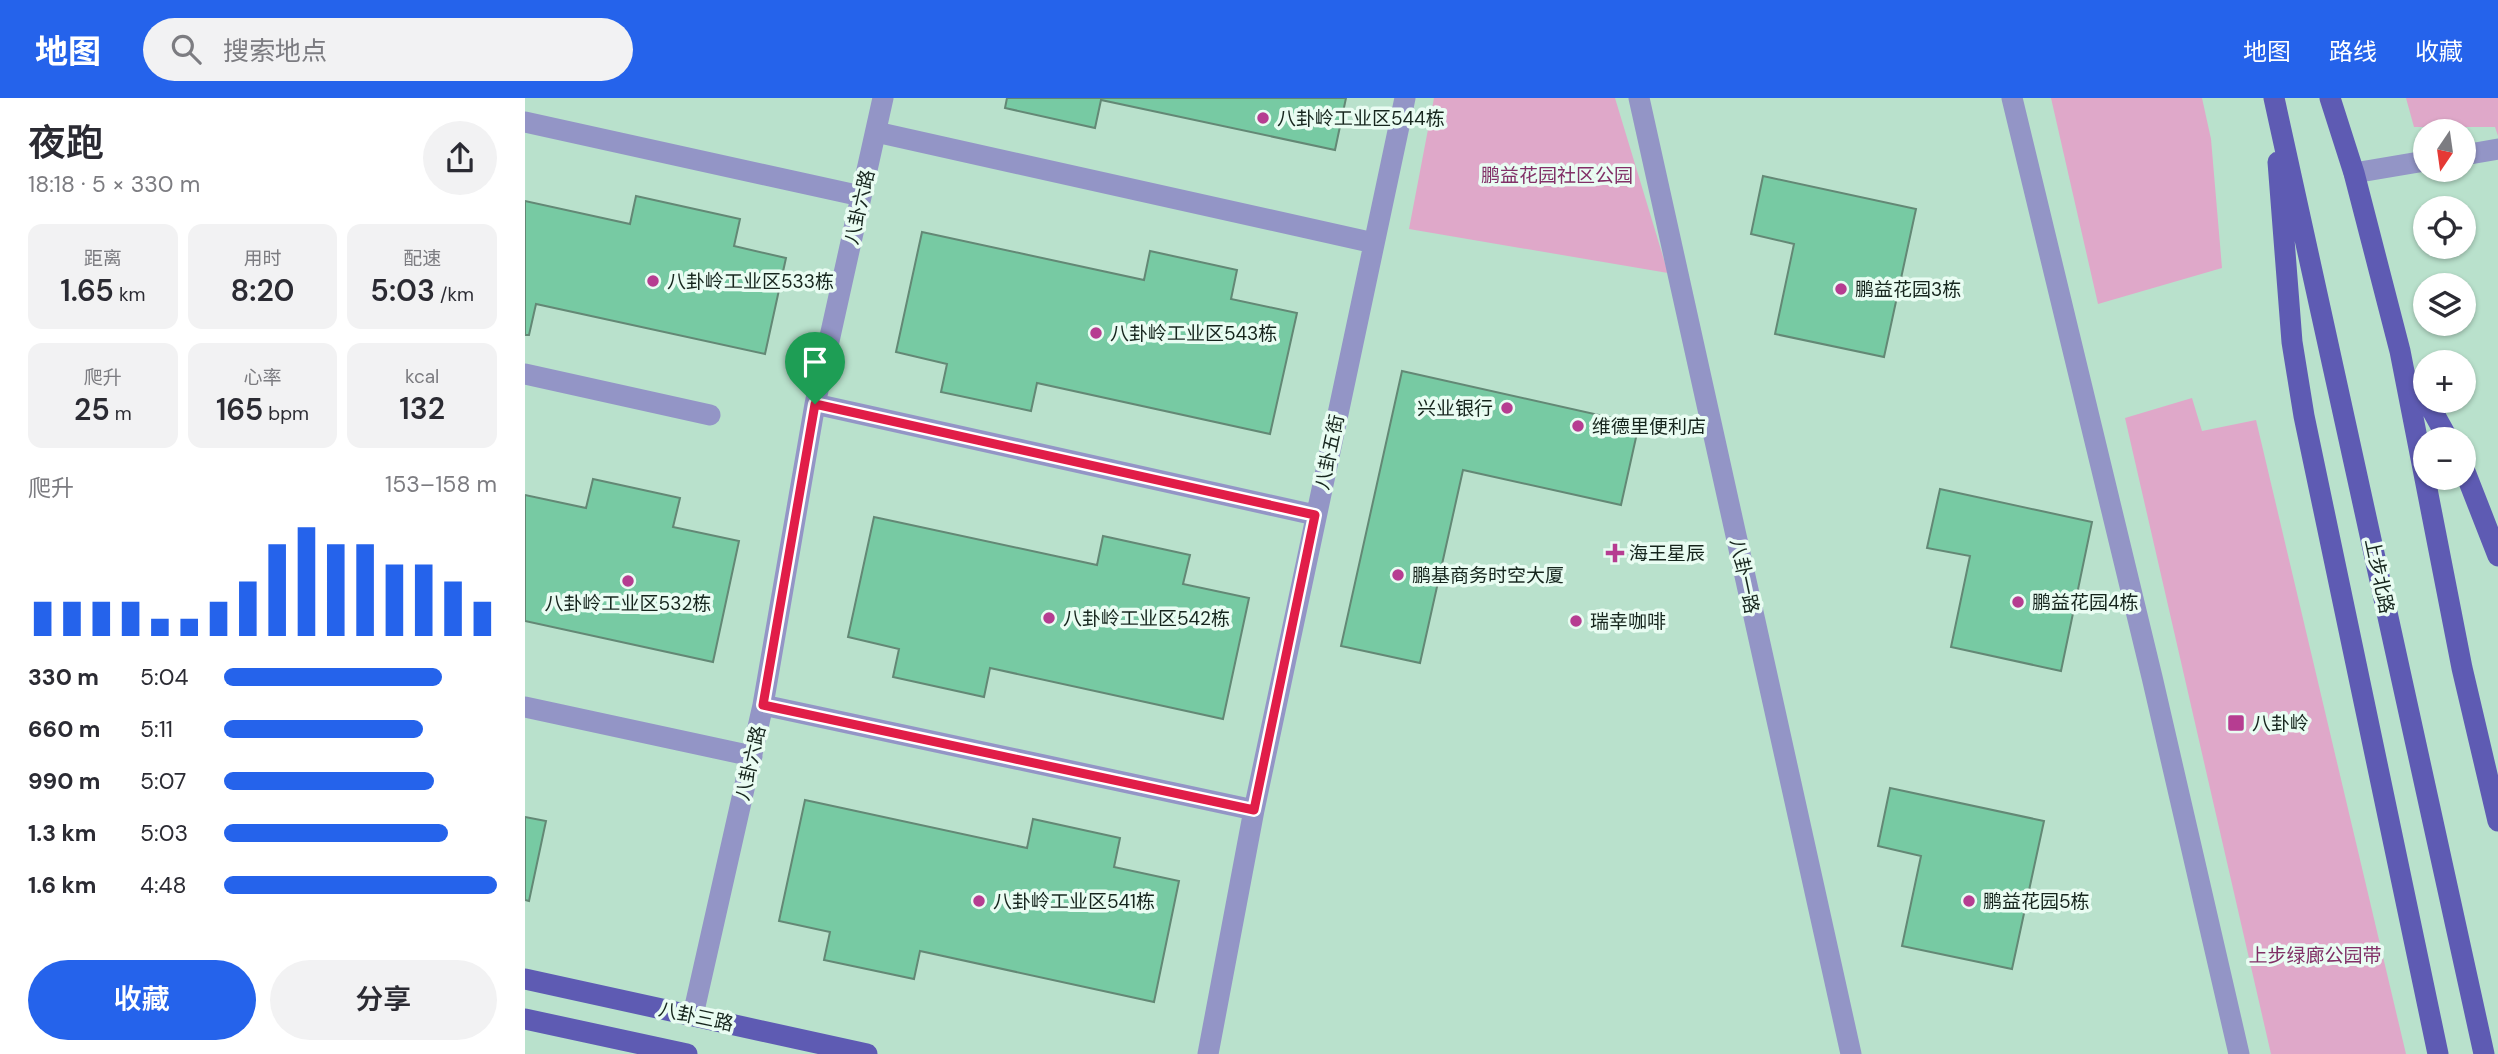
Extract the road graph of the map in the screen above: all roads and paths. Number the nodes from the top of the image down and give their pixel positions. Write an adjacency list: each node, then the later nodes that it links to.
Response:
1 (883, 98): 8 (street, 八卦六路)
2 (1405, 98): 14 (street, 八卦五街)
3 (1639, 98): 34 (street, 八卦一路)
4 (2012, 98): 35 (street)
5 (2274, 98): 36 (main road); 37 (main road, 上步北路)
6 (2330, 98): 12 (main road)
7 (525, 122): 13 (street)
8 (876, 132): 13 (street, 八卦六路); 14 (street)
9 (2498, 149): 10 (street)
10 (2476, 153)
11 (2413, 163): 12 (street)
12 (2354, 173): 15 (main road)
13 (862, 196): 18 (street, 八卦六路)
14 (1374, 243): 21 (street, 八卦五街)
15 (2400, 351): 17 (main road); 27 (main road)
16 (525, 374): 19 (street)
17 (2413, 375)
18 (815, 404): 21 (street); 23 (street, 八卦六路)
19 (710, 415)
20 (2472, 490): 22 (main road)
21 (1315, 515): 26 (street, 八卦五街)
22 (2498, 556)
23 (763, 705): 25 (street, 八卦六路); 26 (street)
24 (525, 707): 25 (street)
25 (752, 756): 29 (street, 八卦六路)
26 (1254, 810): 33 (street, 八卦五街)
27 (2498, 821)
28 (525, 979): 29 (main road, 八卦三路)
29 (693, 1015): 32 (main road, 八卦三路)
30 (525, 1019): 31 (main road, 八卦三路)
31 (687, 1054)
32 (867, 1054)
33 (1207, 1054)
34 (1850, 1054)
35 (2239, 1054)
36 (2438, 1054)
37 (2484, 1054)

